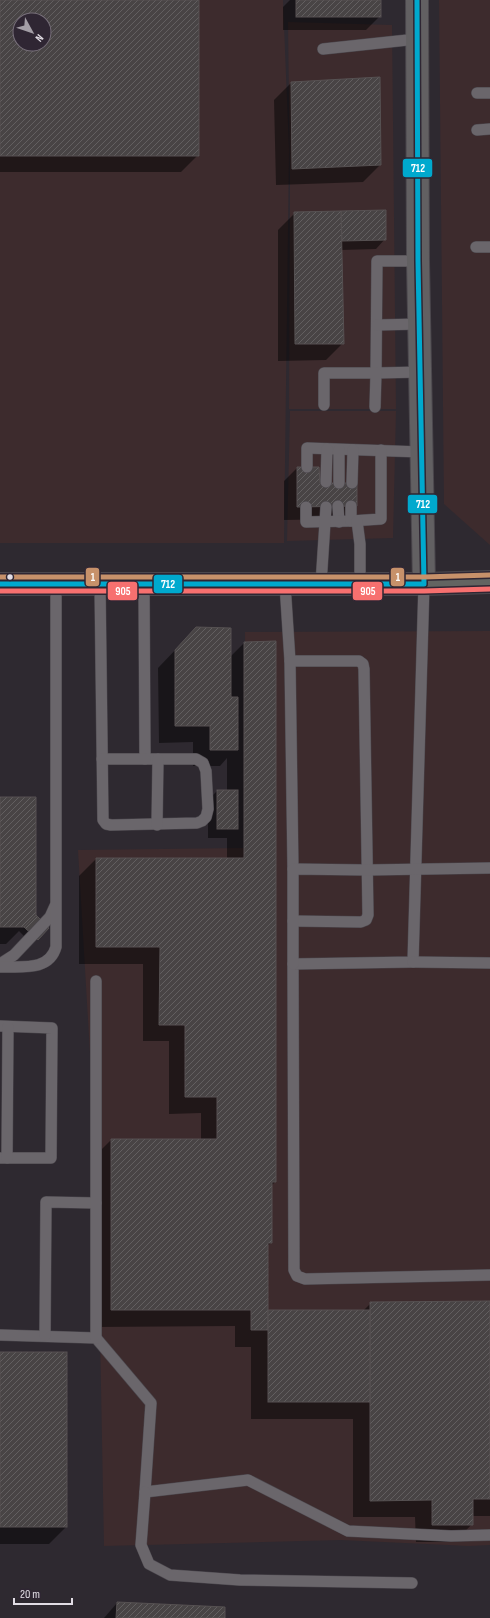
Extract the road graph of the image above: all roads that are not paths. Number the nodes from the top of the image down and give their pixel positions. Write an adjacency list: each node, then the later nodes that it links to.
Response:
1 (417, 0): 2 (street)
2 (417, 39): 3 (lane); 10 (street)
3 (323, 49)
4 (477, 93): 5 (lane)
5 (490, 93)
6 (490, 129): 7 (lane)
7 (477, 130)
8 (476, 247): 9 (lane)
9 (490, 247)
10 (418, 260): 11 (street); 12 (lane)
11 (419, 324): 12 (lane); 13 (street)
12 (377, 325): 14 (lane)
13 (421, 372): 14 (lane); 21 (street)
14 (376, 373): 15 (lane); 16 (lane)
15 (324, 405)
16 (375, 407)
17 (327, 449): 18 (lane); 22 (lane); 23 (lane)
18 (339, 450): 19 (lane); 24 (lane)
19 (353, 450): 20 (lane); 25 (lane)
20 (381, 450): 21 (lane); 31 (lane)
21 (421, 452): 41 (street)
22 (307, 467)
23 (326, 482)
24 (339, 483)
25 (352, 483)
26 (338, 506): 32 (lane)
27 (351, 506): 31 (lane)
28 (306, 507): 30 (lane)
29 (326, 507): 30 (lane)
30 (324, 521): 32 (lane); 39 (lane)
31 (354, 521): 32 (lane); 40 (lane)
32 (339, 522)
33 (490, 582): 41 (main road)
34 (0, 584): 35 (main road)
35 (56, 584): 36 (main road); 51 (lane)
36 (100, 584): 37 (main road); 43 (lane)
37 (144, 584): 38 (main road); 44 (lane)
38 (285, 584): 39 (main road); 42 (lane)
39 (321, 584): 40 (main road)
40 (360, 584): 41 (main road)
41 (424, 584): 47 (lane)
42 (290, 661): 49 (lane); 50 (lane)
43 (102, 759): 44 (lane); 46 (lane)
44 (145, 759): 45 (lane)
45 (158, 759): 46 (lane); 46 (lane)
46 (157, 825)
47 (417, 868): 48 (lane); 50 (lane); 53 (lane)
48 (490, 868)
49 (293, 869): 50 (lane); 52 (lane)
50 (368, 870): 52 (lane)
51 (57, 896): 56 (lane); 56 (lane)
52 (293, 922): 55 (lane)
53 (414, 962): 54 (lane); 55 (lane)
54 (490, 963)
55 (293, 964): 61 (lane)
56 (0, 965)
57 (96, 981): 60 (lane)
58 (4, 1026): 59 (lane); 59 (lane)
59 (3, 1158)
60 (96, 1203): 63 (lane); 64 (lane)
61 (490, 1275)
62 (0, 1335): 63 (lane)
63 (45, 1336): 64 (lane)
64 (96, 1338): 65 (lane)
65 (145, 1492): 66 (lane); 67 (lane)
66 (490, 1534)
67 (412, 1583)

